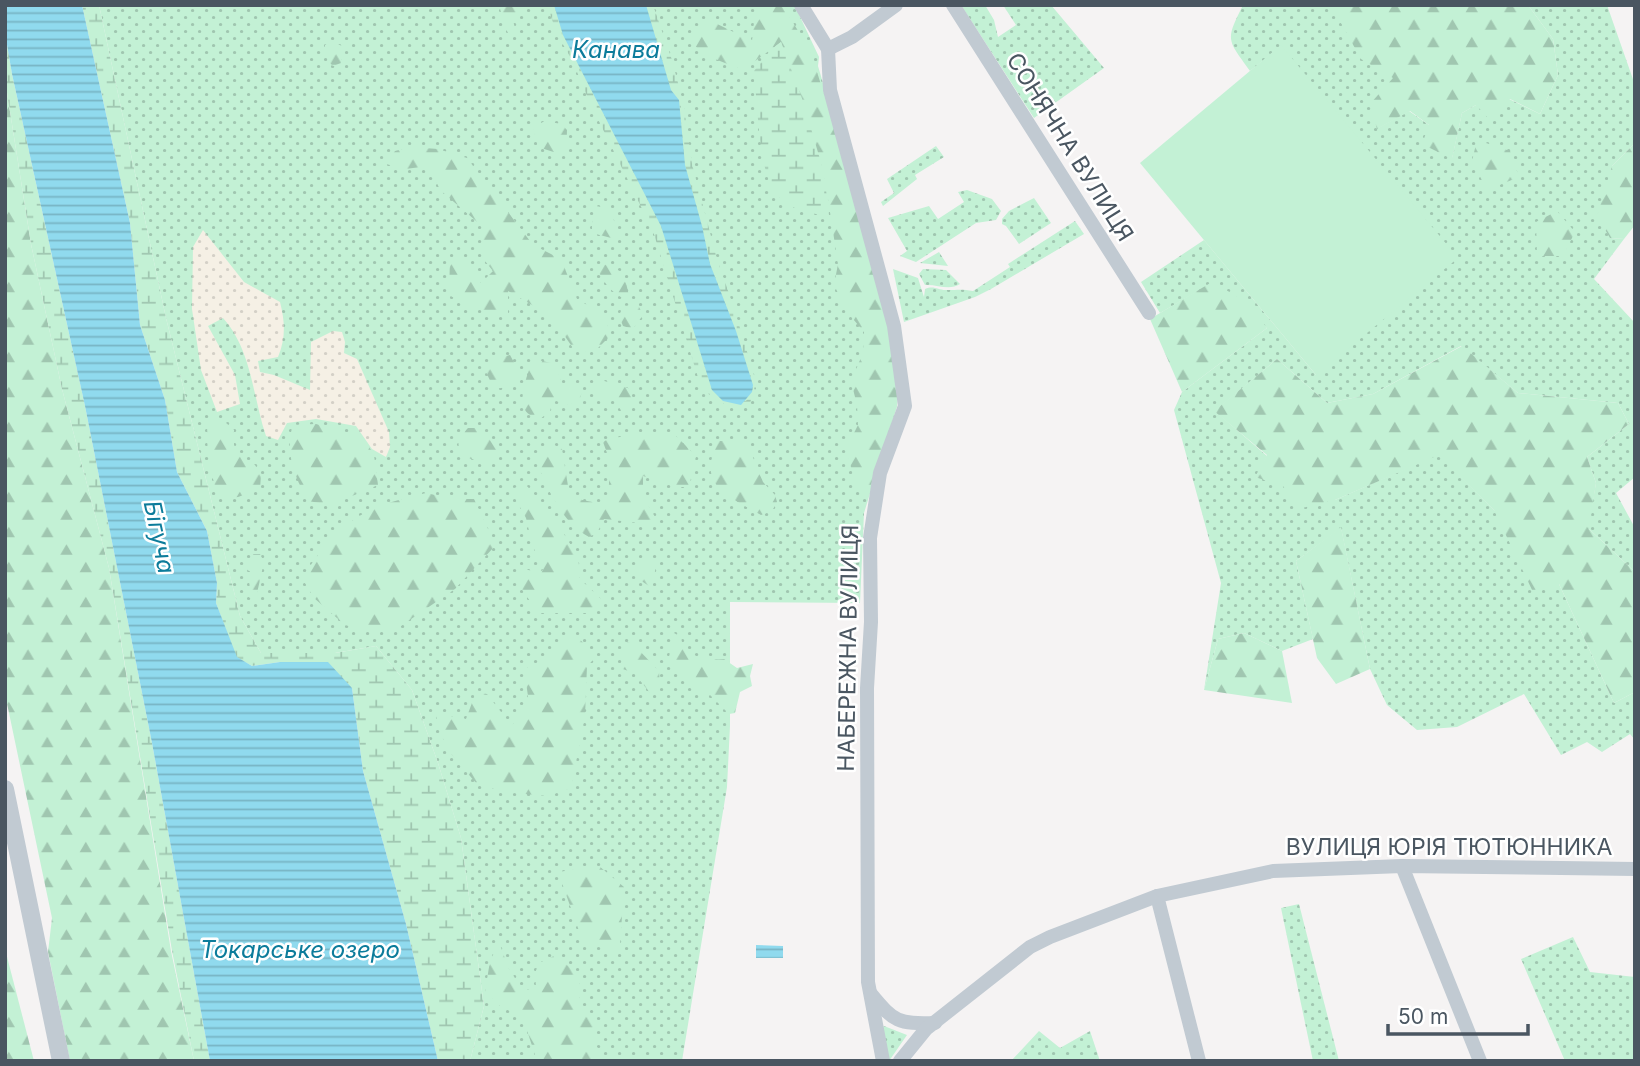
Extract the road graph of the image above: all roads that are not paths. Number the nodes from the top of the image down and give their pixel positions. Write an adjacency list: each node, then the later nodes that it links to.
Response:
1 (801, 5): 4 (street, НАБЕРЕЖНА ВУЛИЦЯ)
2 (896, 5): 4 (street)
3 (953, 5): 5 (street, СОНЯЧНА ВУЛИЦЯ)
4 (828, 49): 10 (street, НАБЕРЕЖНА ВУЛИЦЯ)
5 (1149, 313)
6 (5, 789): 12 (street)
7 (1402, 866): 8 (street, ВУЛИЦЯ ЮРІЯ ТЮТЮННИКА); 9 (street, ВУЛИЦЯ ЮРІЯ ТЮТЮННИКА); 16 (street)
8 (1635, 869)
9 (1157, 896): 11 (street, ВУЛИЦЯ ЮРІЯ ТЮТЮННИКА); 15 (street)
10 (870, 992): 11 (street); 13 (street, НАБЕРЕЖНА ВУЛИЦЯ)
11 (935, 1023): 14 (street, ВУЛИЦЯ ЮРІЯ ТЮТЮННИКА)
12 (61, 1061)
13 (883, 1061)
14 (900, 1061)
15 (1199, 1061)
16 (1480, 1061)

